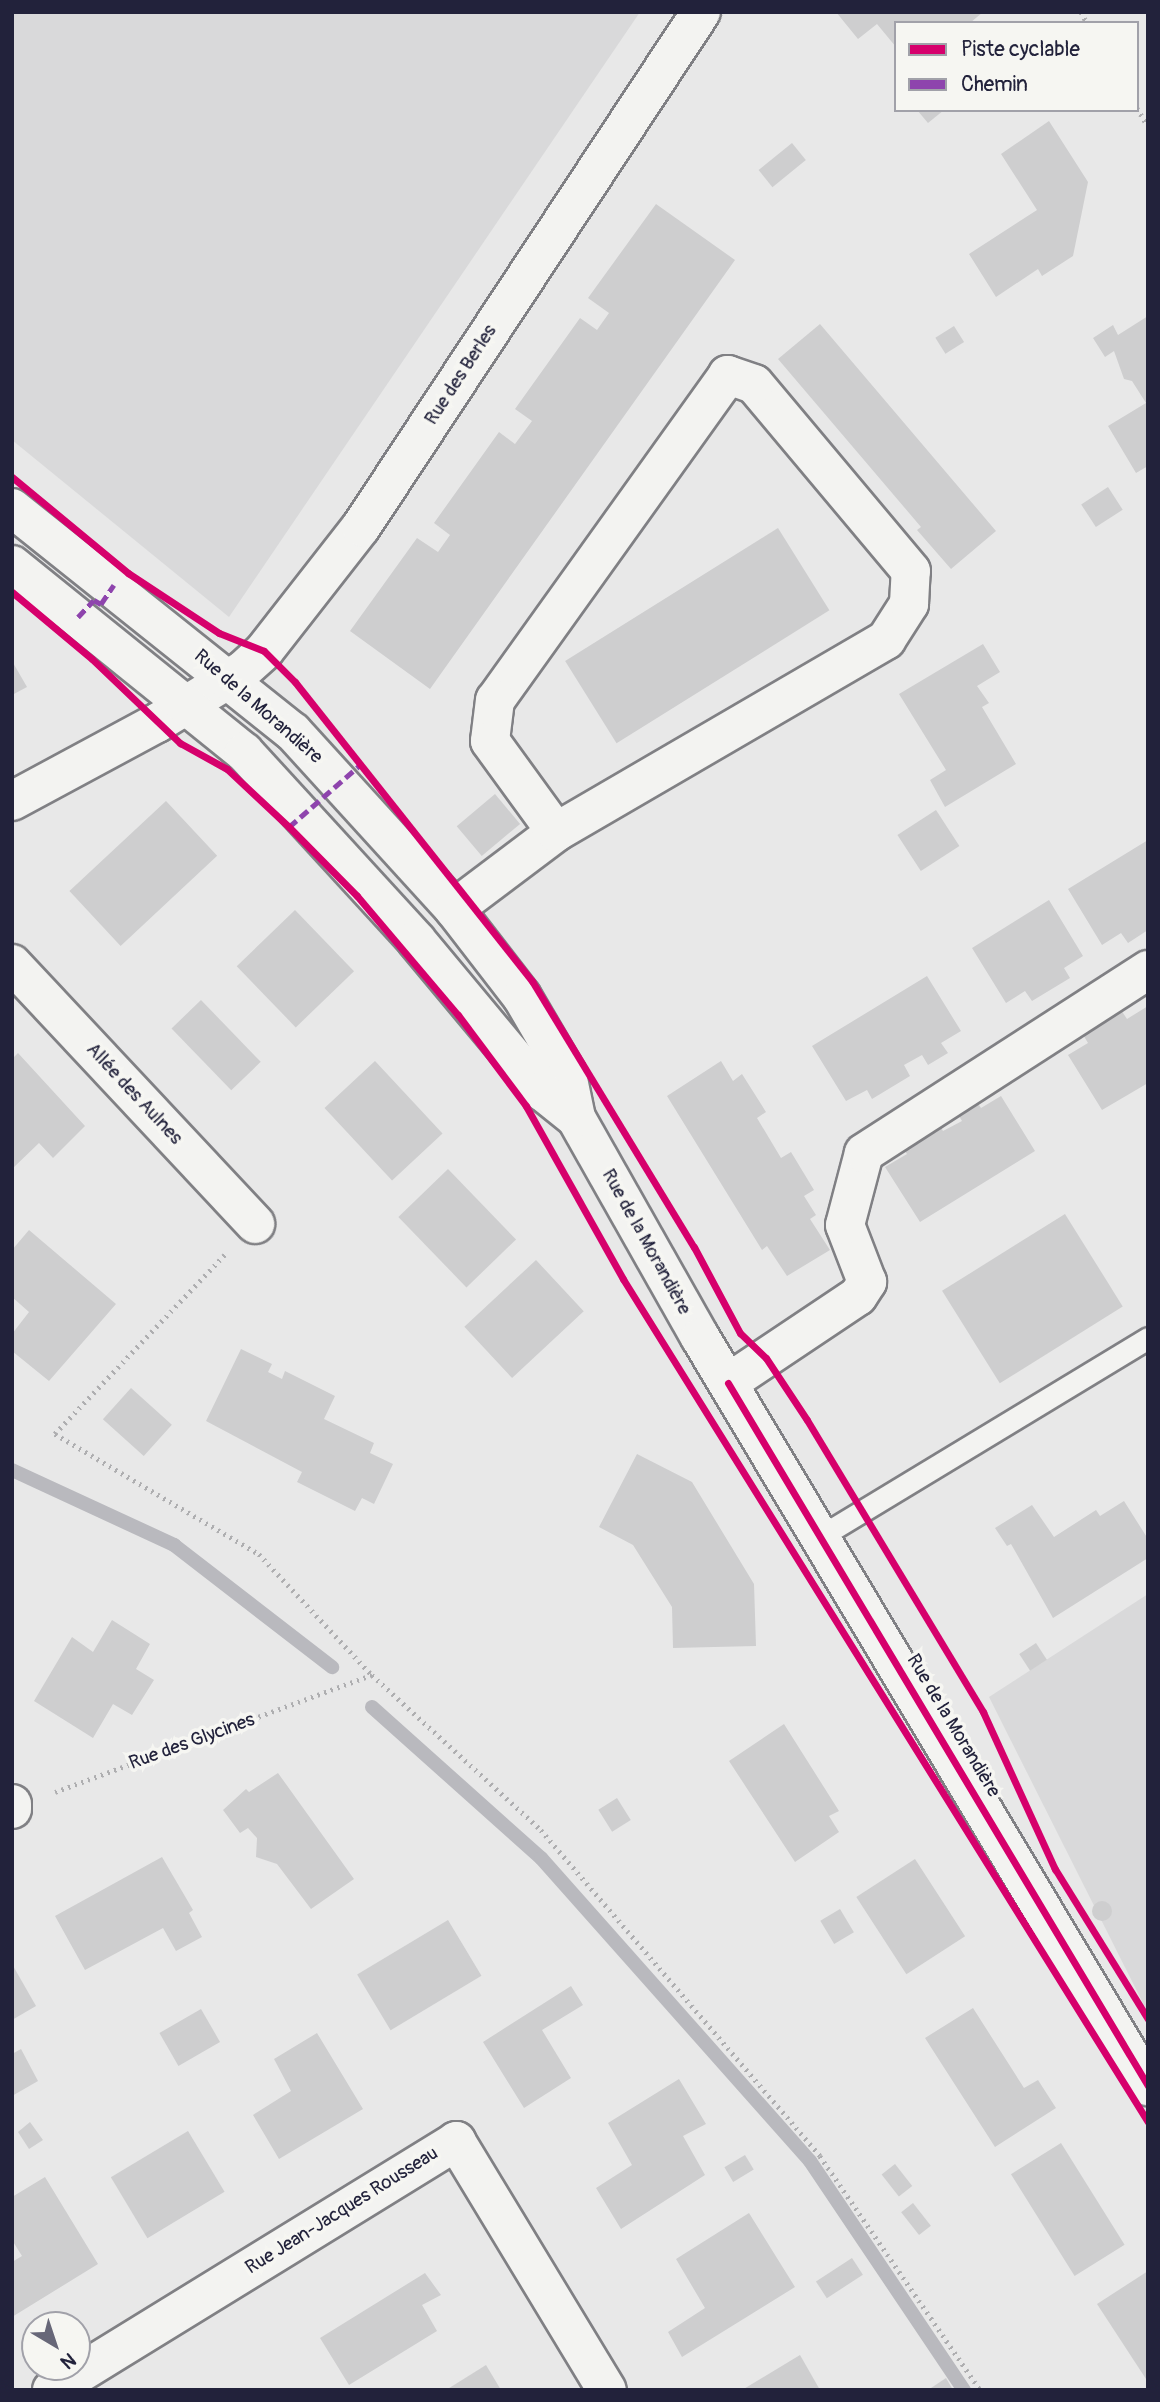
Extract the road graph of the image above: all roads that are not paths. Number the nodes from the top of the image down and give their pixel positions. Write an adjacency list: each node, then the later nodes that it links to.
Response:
1 (701, 12): 4 (street, Rue des Berles)
2 (12, 508): 4 (street, Rue de la Morandière)
3 (12, 565): 5 (street, Rue de la Morandière)
4 (228, 680): 5 (street, Rue des Berles); 8 (street, Rue de la Morandière)
5 (186, 706): 6 (street); 11 (street, Rue de la Morandière)
6 (12, 801)
7 (556, 832): 7 (street); 8 (street)
8 (454, 909): 11 (street, Rue de la Morandière)
9 (12, 964): 12 (street, Allée des Aulnes)
10 (1148, 970): 14 (street)
11 (576, 1118): 14 (street, Rue de la Morandière)
12 (255, 1224)
13 (1148, 1338): 15 (lane)
14 (728, 1384): 15 (street, Rue de la Morandière)
15 (821, 1536): 16 (street, Rue de la Morandière)
16 (1148, 2086)
17 (52, 2390): 18 (street, Rue Jean-Jacques Rousseau)
18 (607, 2390)

